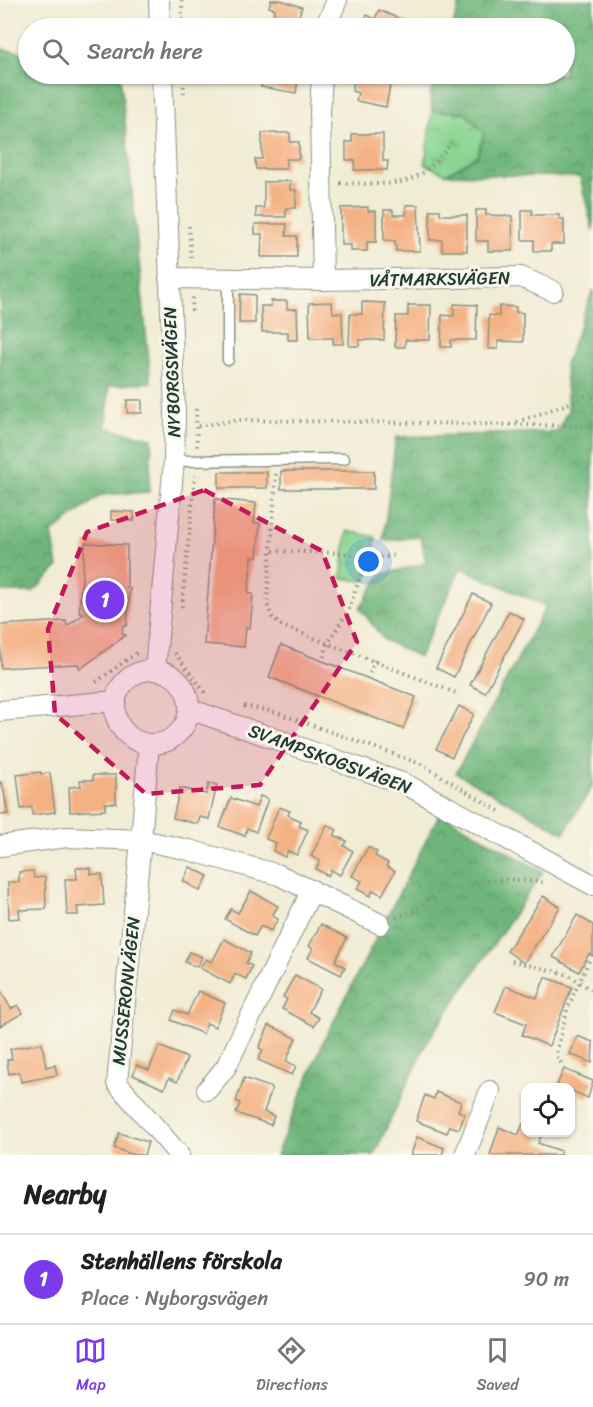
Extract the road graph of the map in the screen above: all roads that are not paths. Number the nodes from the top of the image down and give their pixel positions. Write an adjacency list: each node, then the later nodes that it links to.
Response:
1 (159, 0): 3 (street)
2 (337, 0): 4 (street)
3 (160, 18)
4 (329, 18)
5 (162, 84): 7 (street, NYBORGSVÄGEN)
6 (322, 84): 9 (street)
7 (169, 278): 8 (street, VÅTMARKSVÄGEN); 13 (street, NYBORGSVÄGEN)
8 (228, 279): 9 (street, VÅTMARKSVÄGEN); 11 (lane)
9 (323, 280): 10 (street, VÅTMARKSVÄGEN)
10 (554, 291)
11 (228, 360)
12 (344, 459): 13 (lane)
13 (174, 461): 14 (street, NYBORGSVÄGEN)
14 (155, 670): 15 (street); 16 (street)
15 (116, 701): 17 (street); 18 (street)
16 (189, 709): 18 (street); 21 (street, SVAMPSKOGSVÄGEN)
17 (0, 711)
18 (149, 744): 19 (street, MUSSERONVÄGEN)
19 (141, 840): 20 (street); 22 (street); 26 (street, MUSSERONVÄGEN)
20 (0, 846)
21 (593, 885)
22 (312, 890): 23 (street); 24 (street)
23 (380, 924)
24 (207, 1090)
25 (490, 1091): 27 (street)
26 (179, 1155)
27 (465, 1155)

